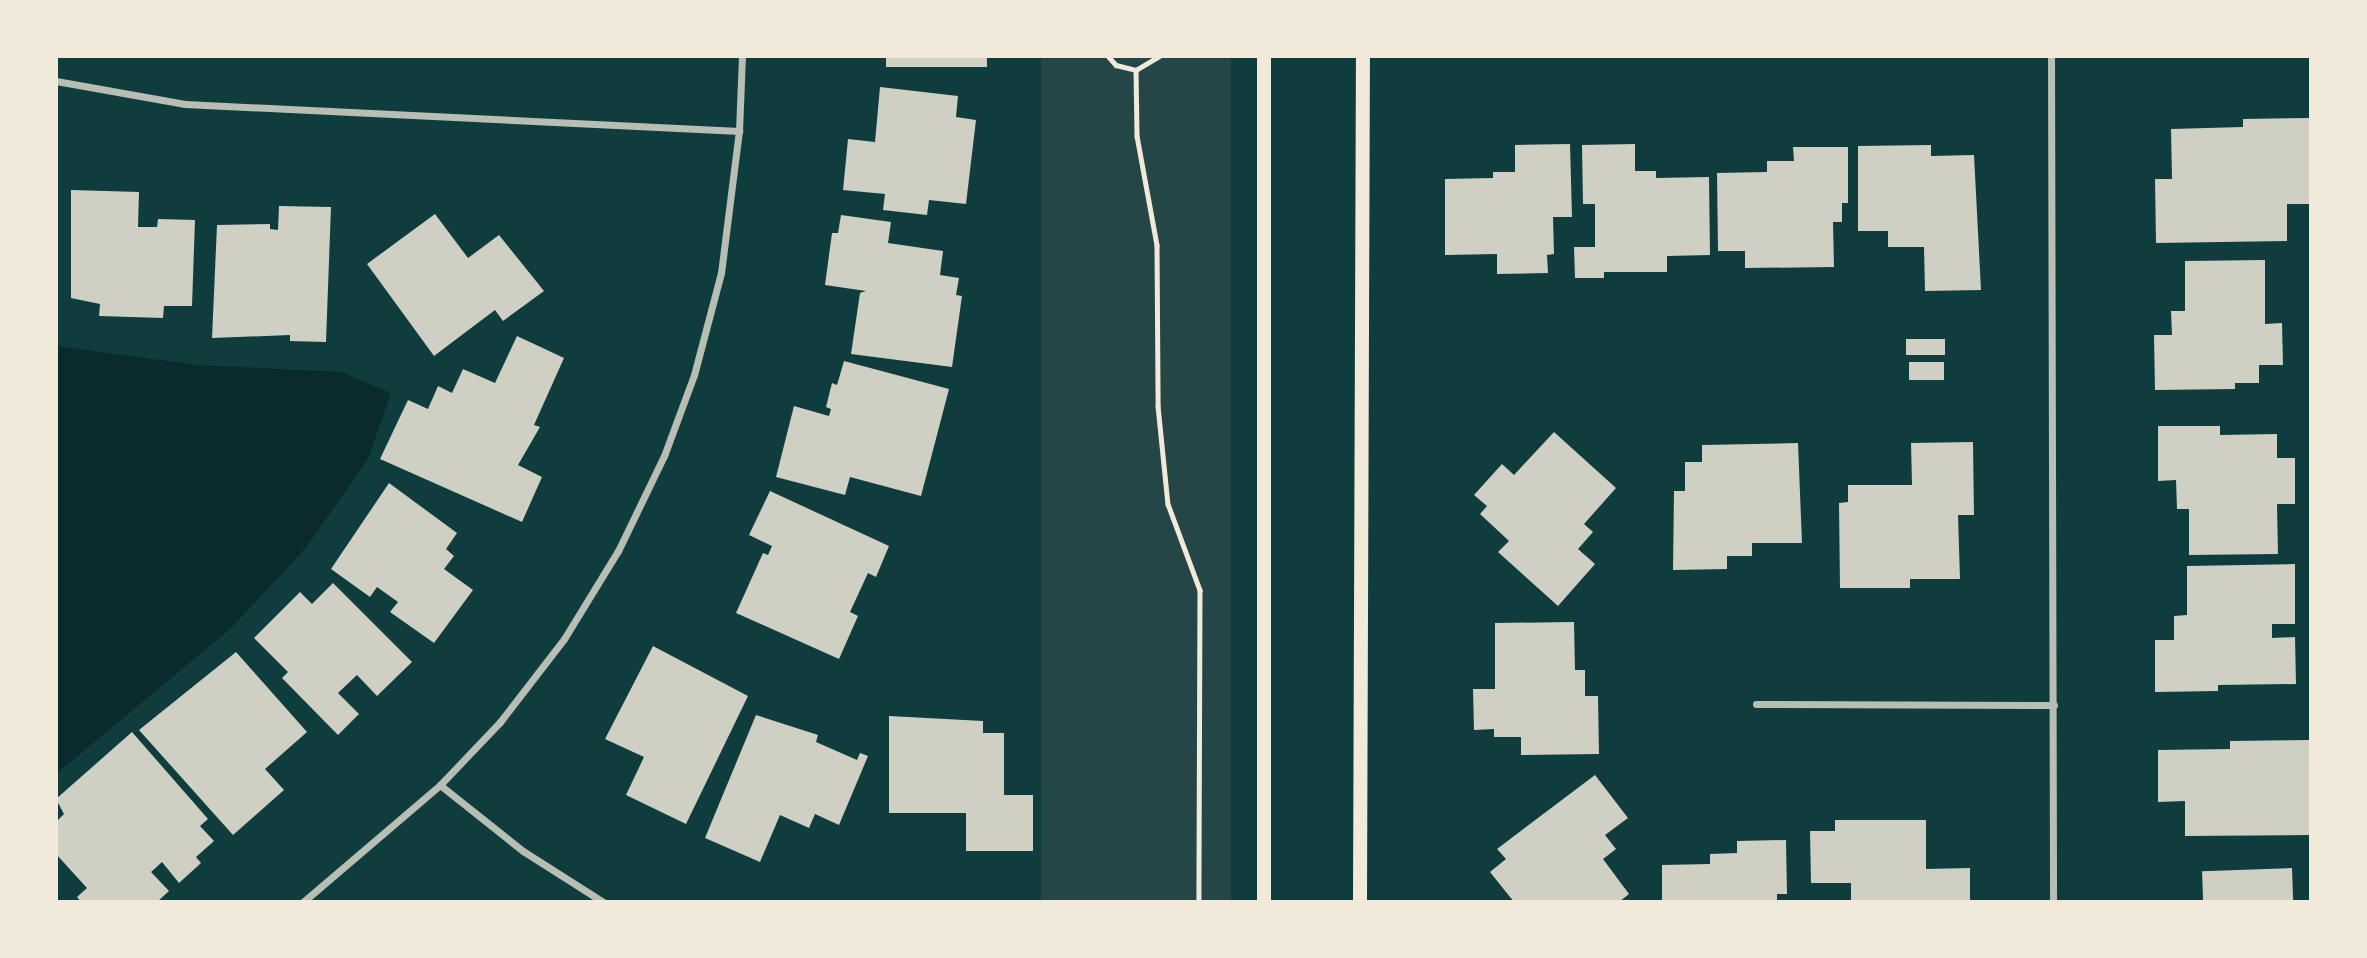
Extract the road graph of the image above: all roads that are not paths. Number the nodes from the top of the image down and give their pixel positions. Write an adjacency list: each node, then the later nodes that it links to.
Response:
1 (742, 56): 6 (street)
2 (1264, 56): 12 (main road)
3 (1363, 56): 13 (main road)
4 (2051, 56): 8 (street)
5 (56, 81): 6 (street)
6 (739, 131): 9 (street)
7 (1756, 704): 8 (street)
8 (2054, 705): 14 (street)
9 (440, 785): 10 (street); 11 (street)
10 (303, 902)
11 (603, 902)
12 (1264, 902)
13 (1360, 902)
14 (2053, 902)

